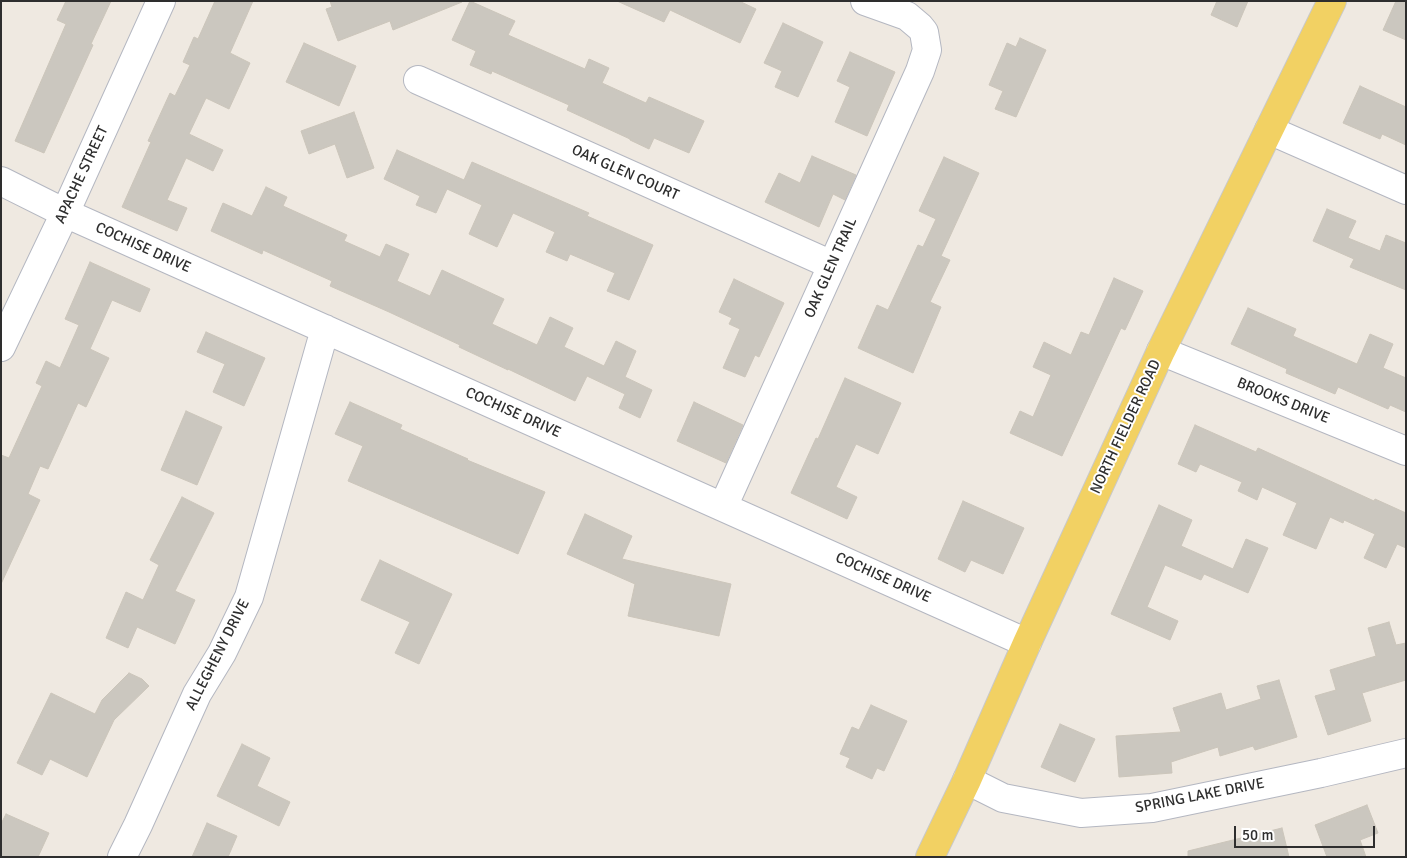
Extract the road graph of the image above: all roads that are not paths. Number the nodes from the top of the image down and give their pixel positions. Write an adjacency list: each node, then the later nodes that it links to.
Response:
1 (161, 1): 8 (street, APACHE STREET)
2 (865, 1): 9 (street, OAK GLEN TRAIL)
3 (1332, 1): 5 (main road, NORTH FIELDER ROAD)
4 (418, 80): 9 (street, OAK GLEN COURT)
5 (1269, 130): 7 (street); 12 (main road, NORTH FIELDER ROAD)
6 (1, 181): 8 (street, COCHISE DRIVE)
7 (1406, 190)
8 (65, 213): 10 (street, COCHISE DRIVE); 11 (street, APACHE STREET)
9 (832, 265): 14 (street, OAK GLEN TRAIL)
10 (325, 329): 14 (street, COCHISE DRIVE); 18 (street, ALLEGHENY DRIVE)
11 (1, 347)
12 (1161, 351): 13 (street, BROOKS DRIVE); 15 (main road, NORTH FIELDER ROAD)
13 (1406, 451)
14 (723, 507): 15 (street, COCHISE DRIVE)
15 (1027, 642): 17 (main road, NORTH FIELDER ROAD)
16 (1406, 753): 17 (street, SPRING LAKE DRIVE)
17 (967, 780): 19 (main road, NORTH FIELDER ROAD)
18 (122, 857)
19 (930, 857)

